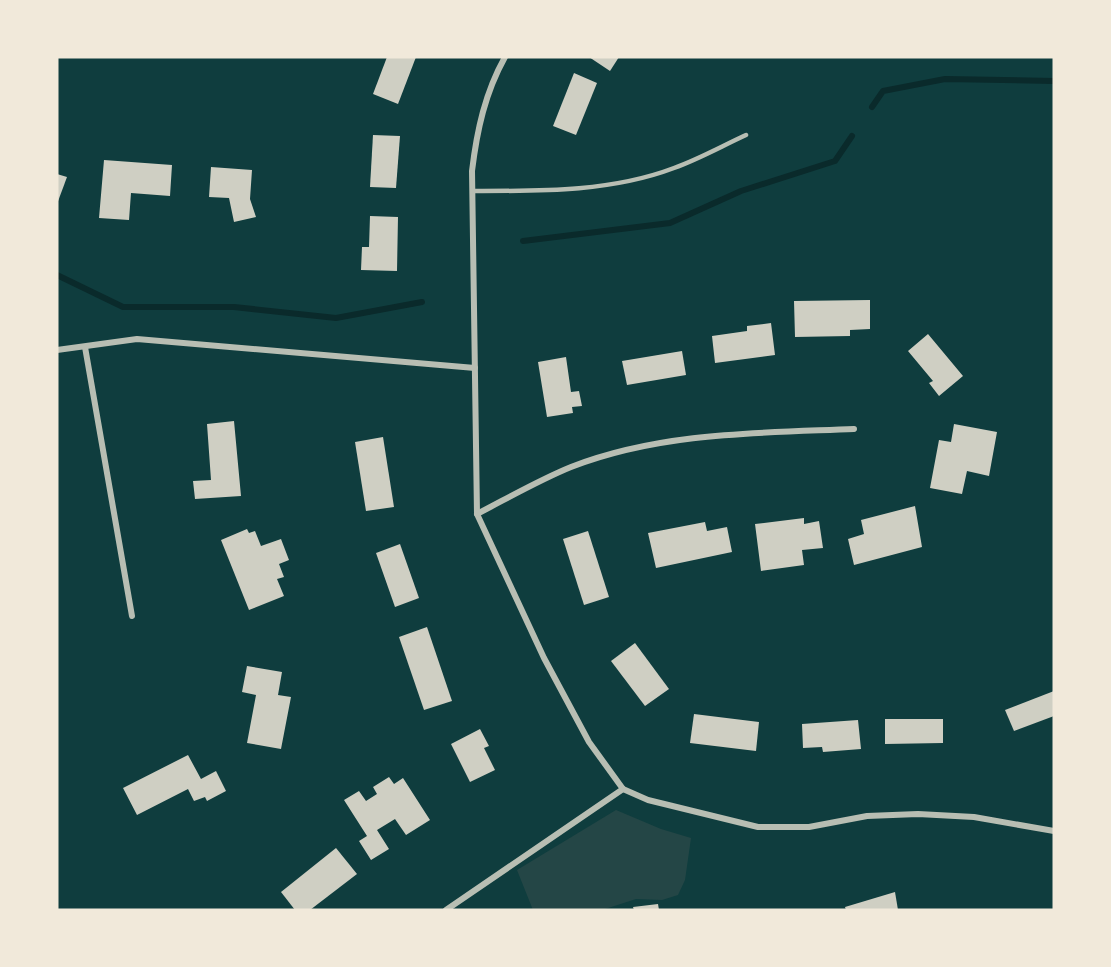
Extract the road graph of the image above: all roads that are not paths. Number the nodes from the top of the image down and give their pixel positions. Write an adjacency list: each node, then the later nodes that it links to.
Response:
1 (505, 57): 3 (street)
2 (746, 135): 3 (lane)
3 (473, 192): 6 (street)
4 (85, 347): 5 (street); 6 (street); 9 (street)
5 (57, 350)
6 (475, 368): 8 (street)
7 (854, 429): 8 (street)
8 (477, 514): 10 (street)
9 (132, 616)
10 (623, 789): 11 (street); 12 (street)
11 (1054, 831)
12 (446, 910)

